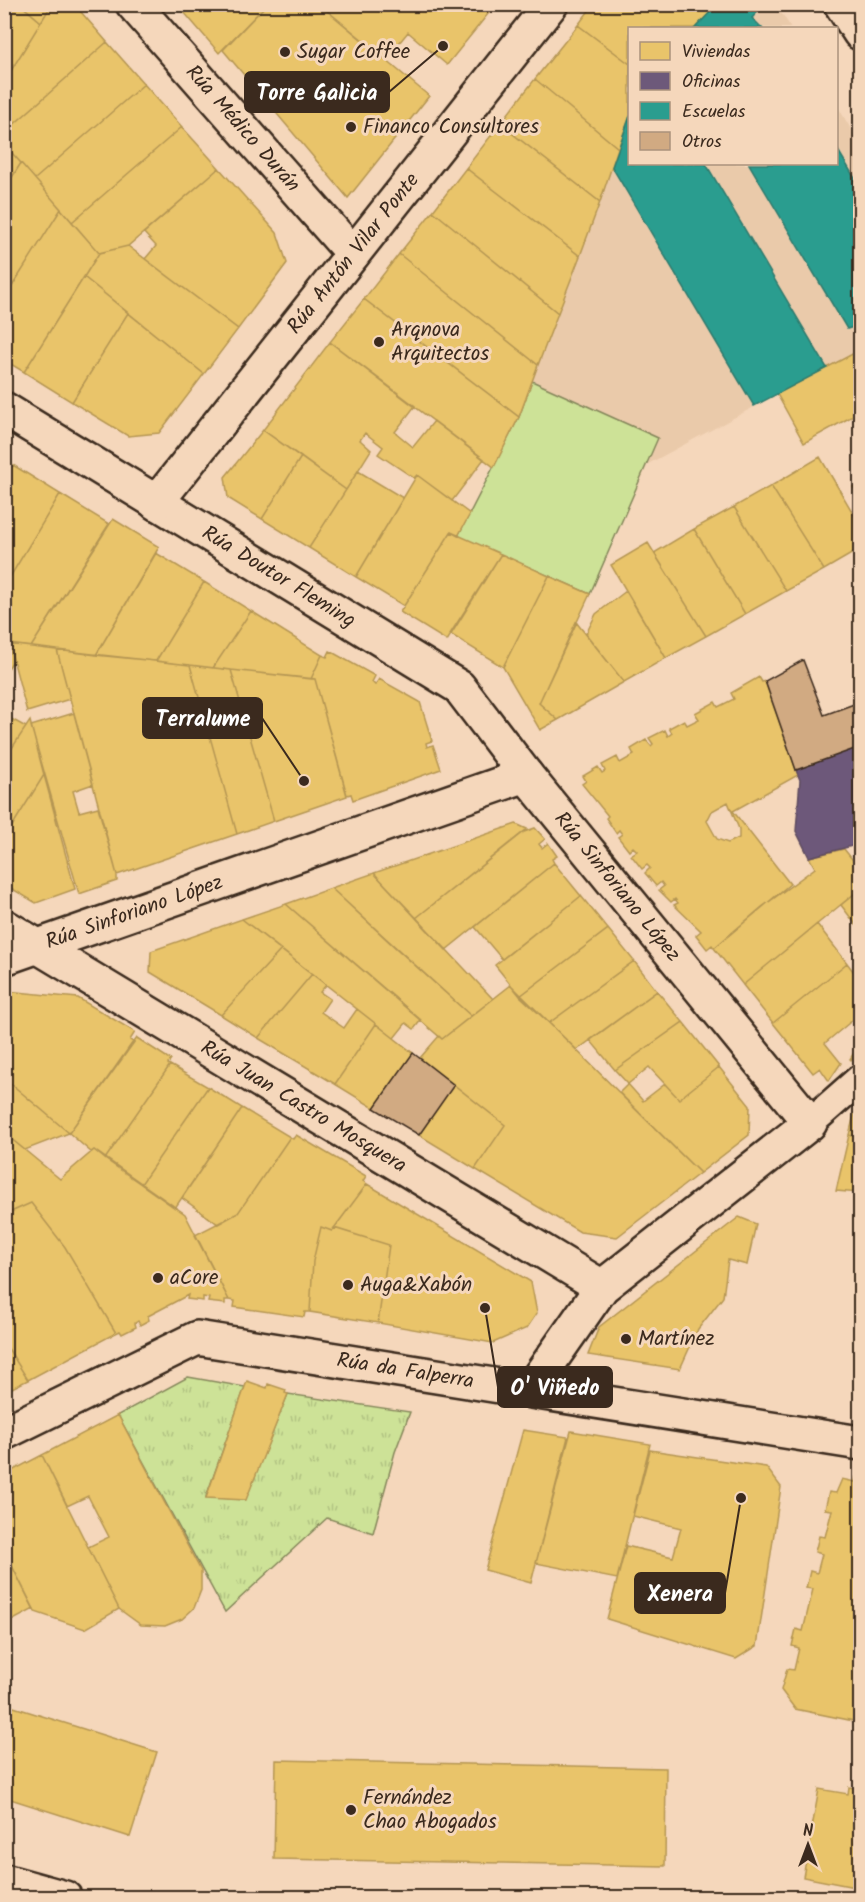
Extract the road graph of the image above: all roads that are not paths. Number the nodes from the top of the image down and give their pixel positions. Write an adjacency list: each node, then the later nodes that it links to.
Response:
1 (133, 4): 5 (street, Rúa Médico Durán)
2 (551, 4): 5 (street, Rúa Antón Vilar Ponte)
3 (841, 4): 4 (street)
4 (861, 33)
5 (353, 254): 7 (street, Rúa Antón Vilar Ponte)
6 (4, 409): 7 (street, Rúa Doutor Fleming)
7 (156, 503): 8 (street, Rúa Doutor Fleming)
8 (526, 775): 10 (street, Rúa Sinforiano López); 13 (street, Rúa Sinforiano López)
9 (4, 926): 10 (street, Rúa Juan Castro Mosquera)
10 (38, 947): 11 (street, Rúa Sinforiano López); 14 (street, Rúa Juan Castro Mosquera)
11 (4, 958)
12 (861, 1079): 13 (street)
13 (810, 1123): 14 (street)
14 (602, 1287): 15 (street)
15 (530, 1390): 16 (street, Rúa da Falperra); 17 (street, Rúa da Falperra)
16 (4, 1433)
17 (861, 1443)
18 (4, 1881): 19 (street)
19 (65, 1898)

